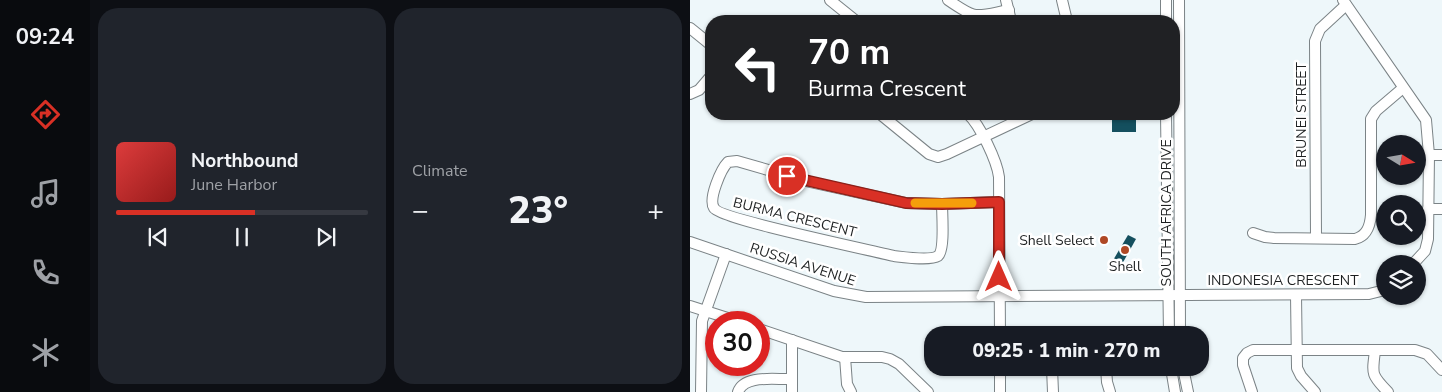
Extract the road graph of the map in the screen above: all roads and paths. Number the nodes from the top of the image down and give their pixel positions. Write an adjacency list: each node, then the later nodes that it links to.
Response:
1 (830, 0): 8 (street)
2 (948, 0): 9 (street)
3 (1062, 0): 11 (street)
4 (1166, 0): 12 (street)
5 (1179, 0): 13 (street, SOUTH AFRICA DRIVE)
6 (1344, 3): 17 (street); 32 (street, BRUNEI STREET)
7 (1008, 5): 10 (street)
8 (849, 15)
9 (972, 15)
10 (983, 15)
11 (1066, 15)
12 (1166, 15)
13 (1179, 15)
14 (690, 28): 15 (street)
15 (705, 40)
16 (705, 83): 18 (street)
17 (1404, 88): 25 (street); 32 (street)
18 (690, 94)
19 (887, 120): 24 (street)
20 (973, 120): 24 (street)
21 (1020, 120): 24 (street)
22 (1166, 120): 37 (street, SOUTH AFRICA DRIVE)
23 (1179, 120): 38 (street, SOUTH AFRICA DRIVE)
24 (983, 138): 27 (street)
25 (1429, 155): 26 (street); 29 (street)
26 (1442, 155)
27 (999, 202): 28 (street, BURMA CRESCENT); 40 (street)
28 (942, 204): 28 (street, BURMA CRESCENT)
29 (1428, 209): 30 (street); 35 (street)
30 (1442, 209)
31 (1253, 233): 32 (street)
32 (1316, 238)
33 (690, 242): 34 (street, RUSSIA AVENUE)
34 (726, 254): 40 (street, RUSSIA AVENUE); 42 (street)
35 (1422, 255)
36 (1376, 293): 39 (street, INDONESIA CRESCENT)
37 (1168, 294): 38 (street, RUSSIA AVENUE); 40 (street, RUSSIA AVENUE); 44 (street, SOUTH AFRICA DRIVE)
38 (1180, 294): 39 (street, INDONESIA CRESCENT); 45 (street, SOUTH AFRICA DRIVE)
39 (1296, 295): 48 (street)
40 (999, 296): 43 (street)
41 (690, 306): 42 (street)
42 (705, 311): 58 (street)
43 (1000, 326)
44 (1169, 326)
45 (1180, 326)
46 (770, 333): 47 (street)
47 (792, 340): 50 (street); 57 (street)
48 (1296, 350): 49 (street); 68 (street); 69 (street)
49 (1375, 351): 51 (street); 70 (street)
50 (845, 357): 61 (street); 62 (street)
51 (1442, 370)
52 (1000, 376): 63 (street)
53 (1052, 376): 64 (street)
54 (1107, 376): 65 (street)
55 (1172, 376): 66 (street)
56 (1185, 376): 67 (street)
57 (792, 379): 59 (street); 60 (street)
58 (701, 392)
59 (738, 392)
60 (792, 392)
61 (851, 392)
62 (928, 392)
63 (1000, 392)
64 (1053, 392)
65 (1110, 392)
66 (1175, 392)
67 (1188, 392)
68 (1252, 392)
69 (1315, 392)
70 (1388, 392)

